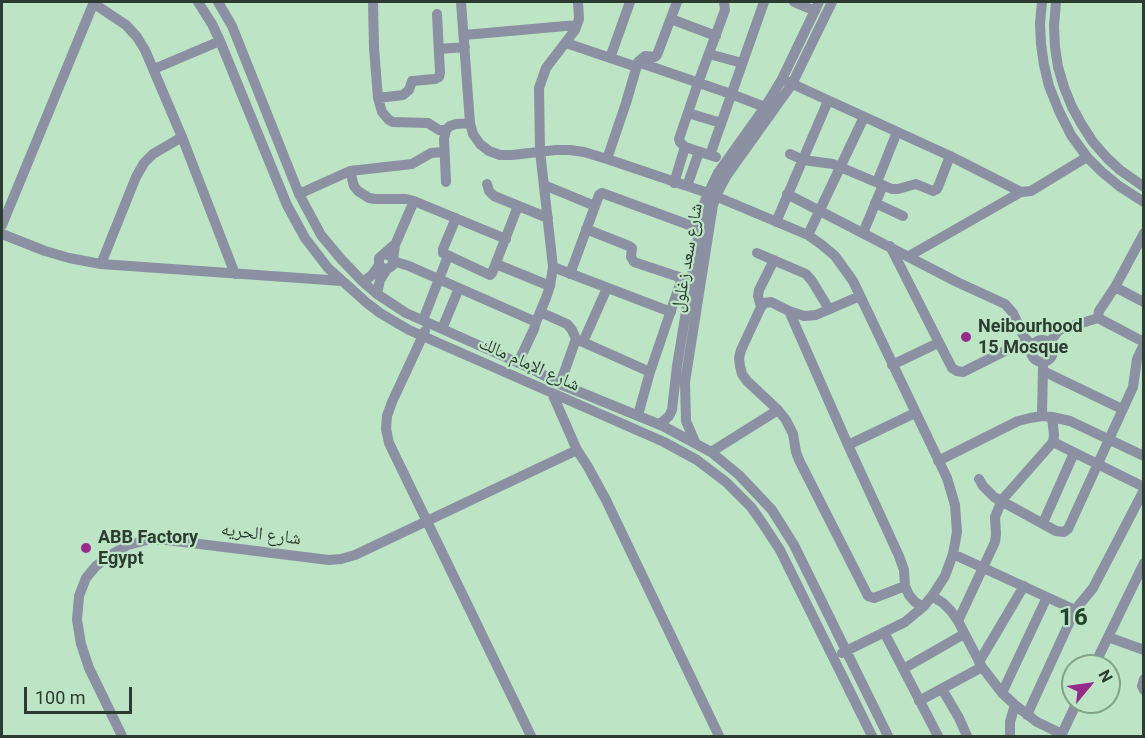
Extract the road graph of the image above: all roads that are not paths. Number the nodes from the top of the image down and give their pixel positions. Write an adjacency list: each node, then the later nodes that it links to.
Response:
1 (94, 2): 29 (street); 77 (street)
2 (198, 2): 21 (street, شارع الإمام مالك)
3 (218, 2): 64 (street, شارع الإمام مالك)
4 (373, 2): 33 (street)
5 (461, 2): 19 (street)
6 (578, 2): 18 (street)
7 (630, 2): 26 (street)
8 (677, 2): 17 (street)
9 (724, 2): 20 (street)
10 (764, 2): 27 (street)
11 (794, 2): 15 (street)
12 (832, 2): 30 (street, شارع سعد زغلول)
13 (1042, 2): 50 (street)
14 (1056, 2): 62 (street)
15 (817, 6): 30 (street, شارع سعد زغلول)
16 (436, 14): 24 (street)
17 (671, 19): 20 (street); 28 (street)
18 (577, 25): 19 (street); 22 (street)
19 (464, 34): 23 (street)
20 (716, 36): 25 (street)
21 (220, 41): 29 (street); 99 (street, شارع الإمام مالك)
22 (566, 43): 26 (street); 45 (street)
23 (465, 47): 24 (street); 38 (street)
24 (439, 49): 33 (street)
25 (709, 54): 27 (street); 31 (street)
26 (610, 58): 28 (street)
27 (742, 63): 32 (street)
28 (638, 65): 31 (street); 51 (street)
29 (154, 69): 42 (street)
30 (787, 82): 34 (street); 35 (street, شارع سعد زغلول); 66 (street, شارع سعد زغلول)
31 (698, 83): 32 (street); 36 (street)
32 (731, 94): 35 (street); 39 (street)
33 (378, 98): 40 (street)
34 (828, 101): 37 (street); 52 (street)
35 (765, 107): 53 (street, شارع سعد زغلول)
36 (688, 113): 39 (street); 43 (street)
37 (864, 117): 41 (street); 54 (street)
38 (470, 123): 40 (street); 45 (street)
39 (721, 123): 48 (street)
40 (446, 130): 44 (street)
41 (897, 132): 49 (street); 58 (street)
42 (182, 136): 92 (street); 95 (street)
43 (685, 147): 46 (street); 57 (street)
44 (444, 152): 55 (street); 56 (street)
45 (540, 152): 51 (street); 60 (street)
46 (699, 152): 48 (street); 61 (street)
47 (790, 154): 52 (street)
48 (710, 155): 53 (street)
49 (950, 156): 58 (street); 63 (street)
50 (1087, 157): 63 (street); 68 (street)
51 (607, 159): 57 (street)
52 (803, 160): 54 (street); 65 (street)
53 (726, 161): 66 (street, شارع سعد زغلول)
54 (840, 167): 58 (street); 72 (street)
55 (350, 171): 64 (street); 67 (street)
56 (446, 182)
57 (674, 183): 61 (street)
58 (880, 183): 69 (street)
59 (487, 184): 70 (street)
60 (544, 185): 71 (street); 75 (street)
61 (687, 186): 66 (street)
62 (1143, 186)
63 (1021, 192): 89 (street)
64 (299, 194): 100 (street, شارع الإمام مالك)
65 (787, 194): 72 (street); 76 (street)
66 (712, 195): 76 (street); 79 (street, شارع سعد زغلول); 139 (street, شارع سعد زغلول)
67 (414, 201): 74 (street); 91 (street)
68 (1143, 202)
69 (875, 203): 73 (street); 80 (street)
70 (518, 206): 75 (street); 84 (street)
71 (595, 206): 78 (street); 79 (street)
72 (820, 210): 80 (street); 83 (street)
73 (903, 216)
74 (456, 218): 84 (street); 88 (street)
75 (548, 218): 94 (street)
76 (776, 222): 83 (street)
77 (2, 225)
78 (586, 229): 96 (street); 98 (street)
79 (700, 229): 98 (street, شارع سعد زغلول)
80 (863, 233): 85 (street)
81 (1143, 233): 86 (street)
82 (2, 234): 92 (street)
83 (808, 235): 106 (street)
84 (506, 238): 93 (street)
85 (890, 246): 89 (street); 118 (street)
86 (1140, 251): 102 (street)
87 (757, 253): 90 (street)
88 (448, 256): 93 (street); 97 (street)
89 (909, 256): 121 (street)
90 (774, 260): 108 (street); 109 (street)
91 (387, 261): 97 (street); 100 (street); 105 (street)
92 (101, 264): 95 (street)
93 (496, 264): 101 (street)
94 (553, 267): 96 (street); 101 (street)
95 (235, 274): 99 (street)
96 (570, 274): 104 (street)
97 (439, 279): 103 (street); 114 (street)
98 (687, 279): 111 (street); 137 (street, شارع سعد زغلول)
99 (342, 281): 116 (street, شارع الإمام مالك)
100 (363, 282): 105 (street, شارع الإمام مالك)
101 (550, 286): 112 (street)
102 (1115, 287): 107 (street); 113 (street)
103 (459, 288): 112 (street); 115 (street)
104 (607, 288): 111 (street); 117 (street)
105 (378, 294): 114 (street, شارع الإمام مالك)
106 (860, 296): 109 (street); 124 (street)
107 (1143, 302)
108 (761, 307): 110 (street); 133 (street)
109 (829, 309): 110 (street)
110 (789, 311): 141 (street)
111 (671, 312): 128 (street)
112 (538, 317): 117 (street); 123 (street)
113 (1098, 318): 119 (street); 120 (street)
114 (426, 322): 115 (street, شارع الإمام مالك); 116 (street)
115 (442, 329): 122 (street, شارع الإمام مالك)
116 (423, 336): 125 (street, شارع الإمام مالك); 151 (street)
117 (580, 341): 128 (street); 130 (street)
118 (938, 343): 121 (street); 124 (street)
119 (1049, 343): 121 (street); 126 (street)
120 (1143, 343): 132 (street)
121 (1032, 346): 126 (street)
122 (495, 353): 123 (street, شارع الإمام مالك); 125 (street)
123 (518, 363): 127 (street, شارع الإمام مالك)
124 (892, 364): 134 (street)
125 (491, 366): 129 (street, شارع الإمام مالك)
126 (1043, 366): 132 (street); 136 (street)
127 (530, 369): 129 (street); 130 (street, شارع الإمام مالك)
128 (650, 372): 135 (street)
129 (525, 381): 131 (street, شارع الإمام مالك)
130 (560, 384): 135 (street, شارع الإمام مالك)
131 (552, 393): 142 (street); 169 (street, شارع الإمام مالك)
132 (1122, 409): 138 (street)
133 (778, 410): 143 (street); 156 (street)
134 (915, 413): 141 (street); 146 (street)
135 (638, 415): 137 (street, شارع الإمام مالك)
136 (1047, 416): 138 (street); 140 (street); 146 (street)
137 (660, 424): 139 (street, شارع الإمام مالك)
138 (1108, 440): 145 (street); 147 (street)
139 (695, 442): 143 (street, شارع الإمام مالك)
140 (1053, 442): 144 (street); 150 (street)
141 (848, 445): 156 (street)
142 (577, 450): 151 (street, شارع الحريه); 183 (street)
143 (711, 452): 166 (street, شارع الإمام مالك)
144 (1074, 453): 147 (street); 152 (street)
145 (1143, 456)
146 (938, 461): 153 (street)
147 (1097, 464): 149 (street); 152 (street)
148 (979, 479): 150 (street)
149 (1143, 489): 161 (street)
150 (1002, 500): 152 (street); 155 (street)
151 (426, 521): 181 (street, شارع الحريه); 182 (street)
152 (1043, 523)
153 (953, 554): 155 (street); 158 (street)
154 (1143, 563): 165 (street)
155 (983, 568): 157 (street); 162 (street)
156 (905, 586): 160 (street)
157 (1024, 586): 159 (street); 170 (street)
158 (932, 596): 160 (street); 162 (street)
159 (1047, 597): 161 (street); 175 (street)
160 (923, 607): 163 (street)
161 (1075, 610): 179 (street)
162 (958, 621): 164 (street)
163 (884, 632): 166 (street); 171 (street)
164 (964, 634): 170 (street); 171 (street)
165 (1108, 636): 167 (street); 168 (street)
166 (847, 650): 169 (street); 185 (street, شارع الإمام مالك)
167 (1143, 650)
168 (1100, 654)
169 (834, 657): 184 (street, شارع الإمام مالك)
170 (981, 664): 173 (street); 175 (street)
171 (903, 669): 176 (street)
172 (1143, 680): 174 (street)
173 (942, 689): 176 (street); 187 (street)
174 (1143, 690)
175 (1002, 693): 177 (street)
176 (919, 701): 186 (street)
177 (1015, 705): 179 (street); 188 (street)
178 (1071, 714): 180 (street)
179 (1027, 715): 180 (street)
180 (1061, 735)
181 (122, 736)
182 (531, 736)
183 (719, 736)
184 (872, 736)
185 (888, 736)
186 (938, 736)
187 (967, 736)
188 (1010, 736)

